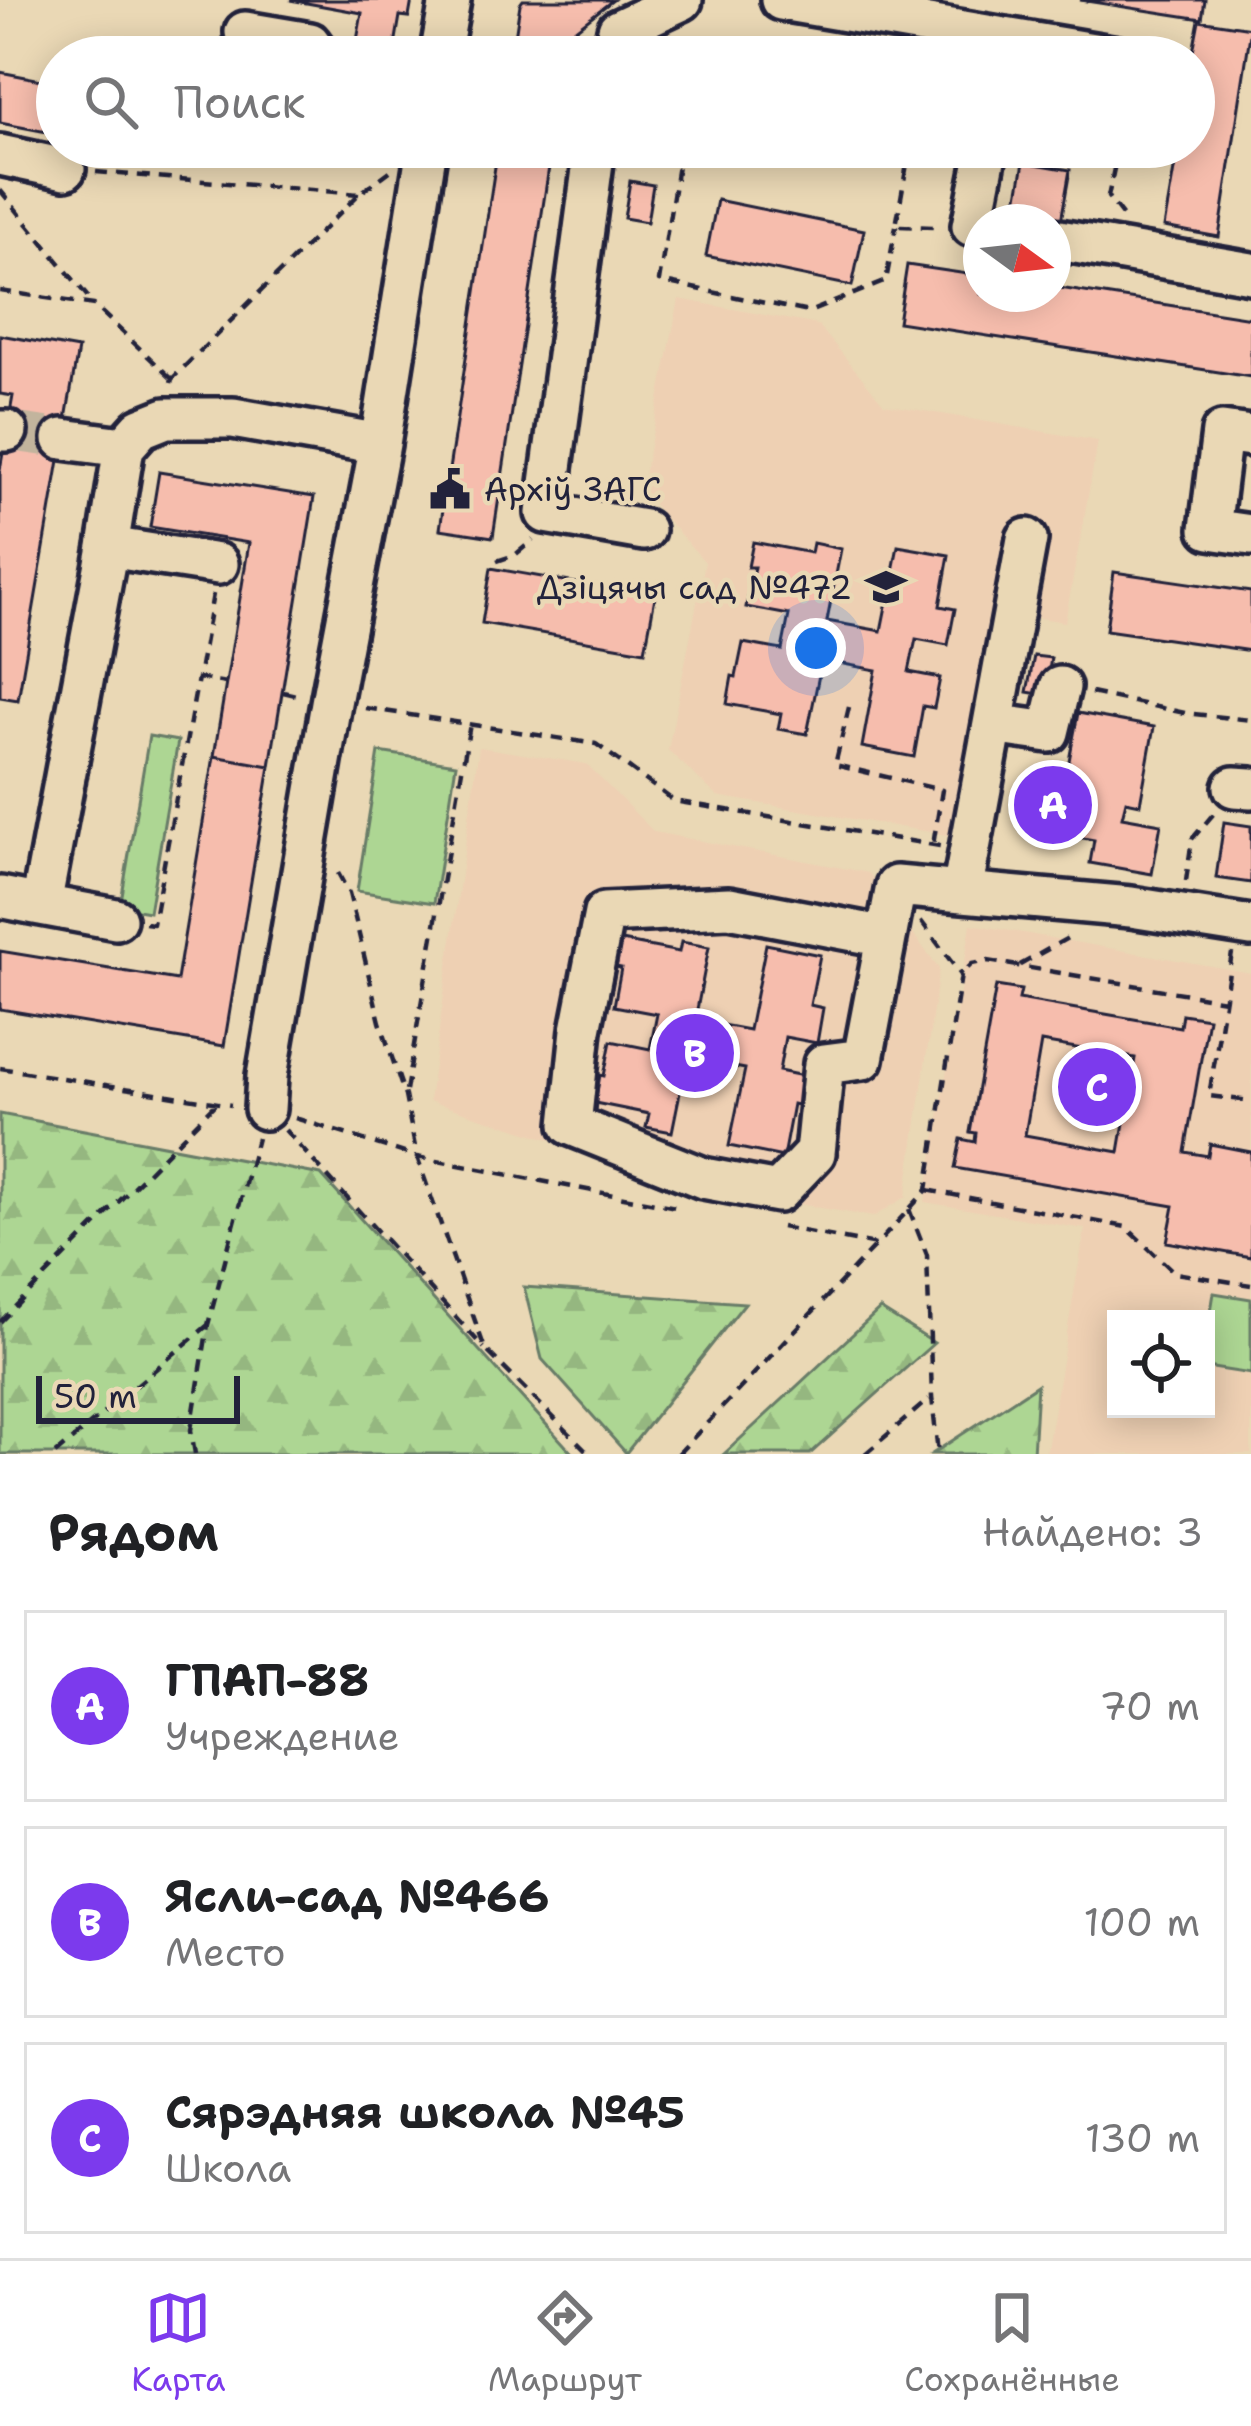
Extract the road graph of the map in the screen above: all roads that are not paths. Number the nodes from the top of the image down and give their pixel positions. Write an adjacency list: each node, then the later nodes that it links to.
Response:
1 (450, 0): 6 (lane)
2 (682, 0): 7 (lane)
3 (781, 0): 8 (lane)
4 (245, 32): 5 (lane)
5 (269, 36)
6 (444, 36)
7 (617, 36)
8 (993, 36)
9 (0, 155): 10 (lane)
10 (36, 163)
11 (60, 168): 15 (lane)
12 (424, 168): 21 (lane)
13 (592, 168): 23 (lane)
14 (984, 168): 16 (lane)
15 (65, 169)
16 (979, 204)
17 (1071, 242): 18 (lane)
18 (1251, 273)
19 (1251, 436): 24 (lane)
20 (63, 439): 22 (lane)
21 (380, 444): 22 (lane); 36 (lane)
22 (124, 447): 26 (lane)
23 (644, 530)
24 (1251, 535)
25 (1027, 539): 29 (lane)
26 (108, 547): 27 (lane); 32 (lane)
27 (218, 564)
28 (1060, 687): 29 (lane)
29 (993, 724): 30 (lane)
30 (964, 879): 34 (lane); 35 (lane)
31 (0, 897): 32 (lane)
32 (41, 905): 33 (lane)
33 (116, 919)
34 (1244, 925)
35 (886, 937): 35 (lane)
36 (265, 1108)

